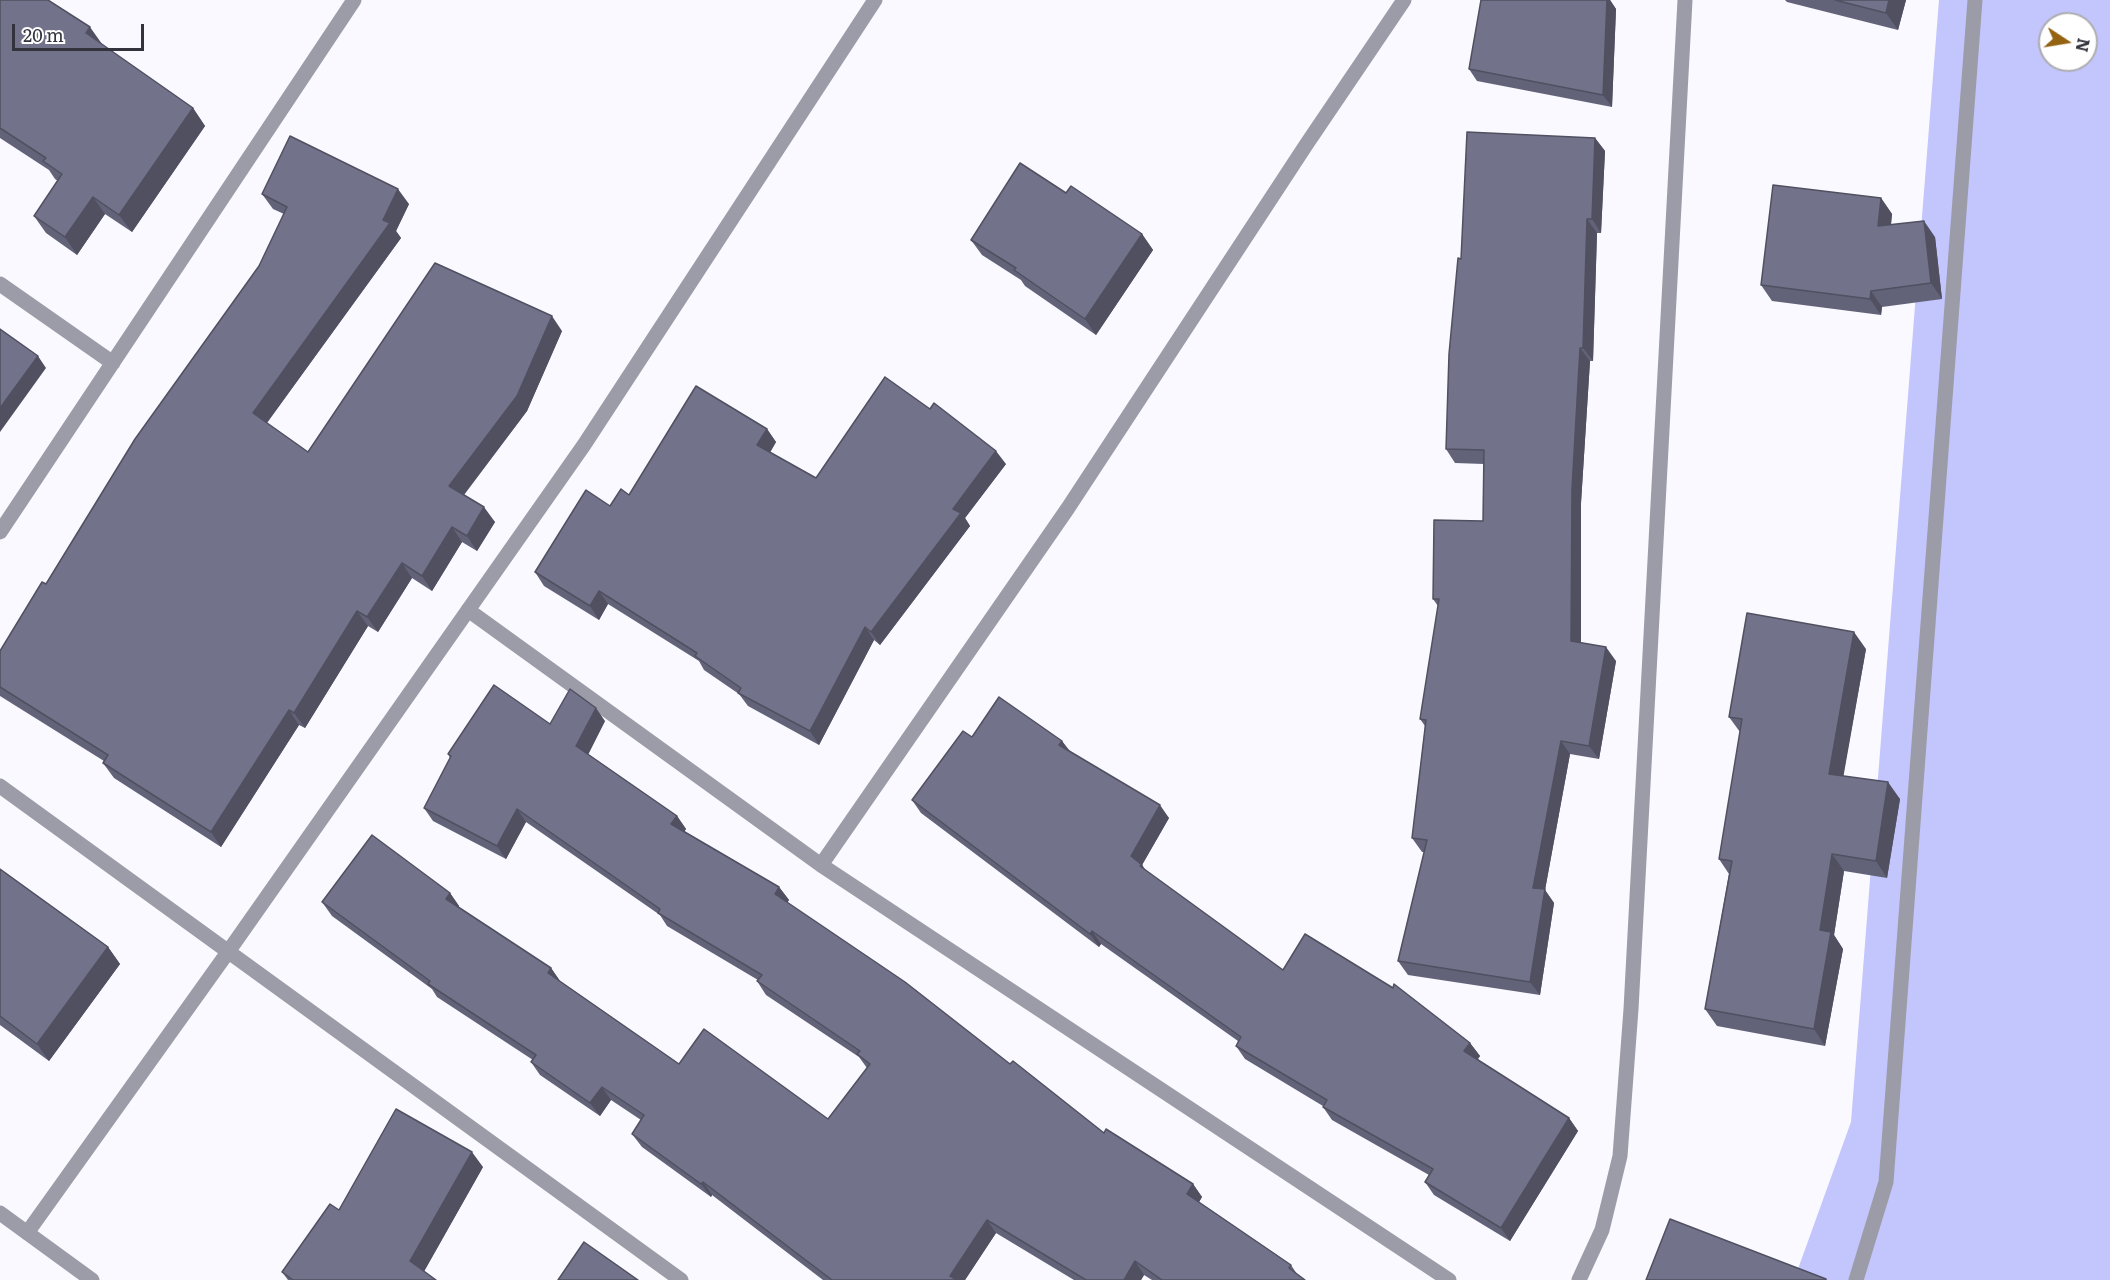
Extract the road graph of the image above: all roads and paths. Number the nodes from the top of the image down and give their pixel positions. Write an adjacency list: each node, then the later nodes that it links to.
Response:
1 (354, 0): 7 (street)
2 (875, 0): 9 (street)
3 (1404, 0): 11 (street)
4 (1685, 0): 18 (street)
5 (1975, 0): 19 (street)
6 (0, 284): 7 (street)
7 (113, 363): 8 (street)
8 (0, 532)
9 (468, 610): 11 (street); 12 (street)
10 (0, 786): 12 (street)
11 (821, 865): 17 (street)
12 (228, 952): 14 (street); 16 (street)
13 (0, 1213): 14 (street)
14 (27, 1233): 15 (street)
15 (92, 1280)
16 (681, 1280)
17 (1449, 1280)
18 (1579, 1280)
19 (1856, 1280)

